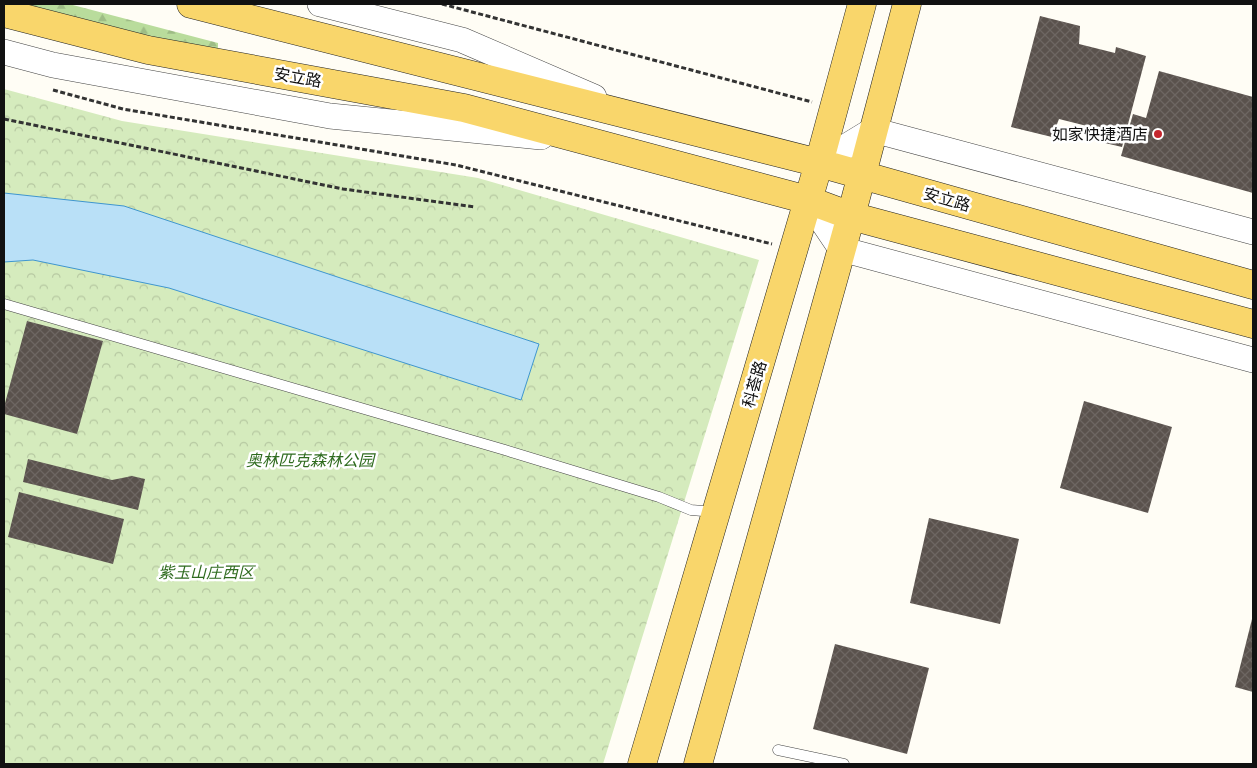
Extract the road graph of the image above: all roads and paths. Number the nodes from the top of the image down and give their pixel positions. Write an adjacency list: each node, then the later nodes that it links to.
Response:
1 (191, 4): 10 (main road, 安立路)
2 (320, 4): 10 (street, 安立路)
3 (442, 4): 9 (path)
4 (862, 4): 9 (main road, 科荟路)
5 (907, 4): 12 (main road)
6 (4, 13): 13 (main road, 安立路)
7 (4, 52): 13 (street, 安立路)
8 (50, 89): 21 (path)
9 (834, 107): 14 (main road, 科荟路)
10 (640, 117): 14 (main road, 安立路)
11 (4, 119): 17 (path)
12 (873, 130): 14 (street); 15 (main road); 19 (street)
13 (593, 142): 16 (main road, 安立路)
14 (820, 163): 15 (main road, 安立路); 16 (main road, 科荟路)
15 (862, 175): 18 (main road); 22 (main road, 安立路)
16 (808, 200): 18 (main road, 安立路); 20 (street); 21 (main road, 科荟路)
17 (475, 207)
18 (850, 216): 20 (main road); 24 (main road, 安立路)
19 (1253, 232)
20 (842, 248): 25 (street); 29 (main road)
21 (794, 249): 26 (main road, 科荟路)
22 (1253, 285)
23 (4, 304): 26 (lane)
24 (1253, 324)
25 (1253, 360)
26 (716, 512): 28 (main road, 科荟路)
27 (778, 750): 30 (lane)
28 (642, 764)
29 (698, 764)
30 (844, 764)

